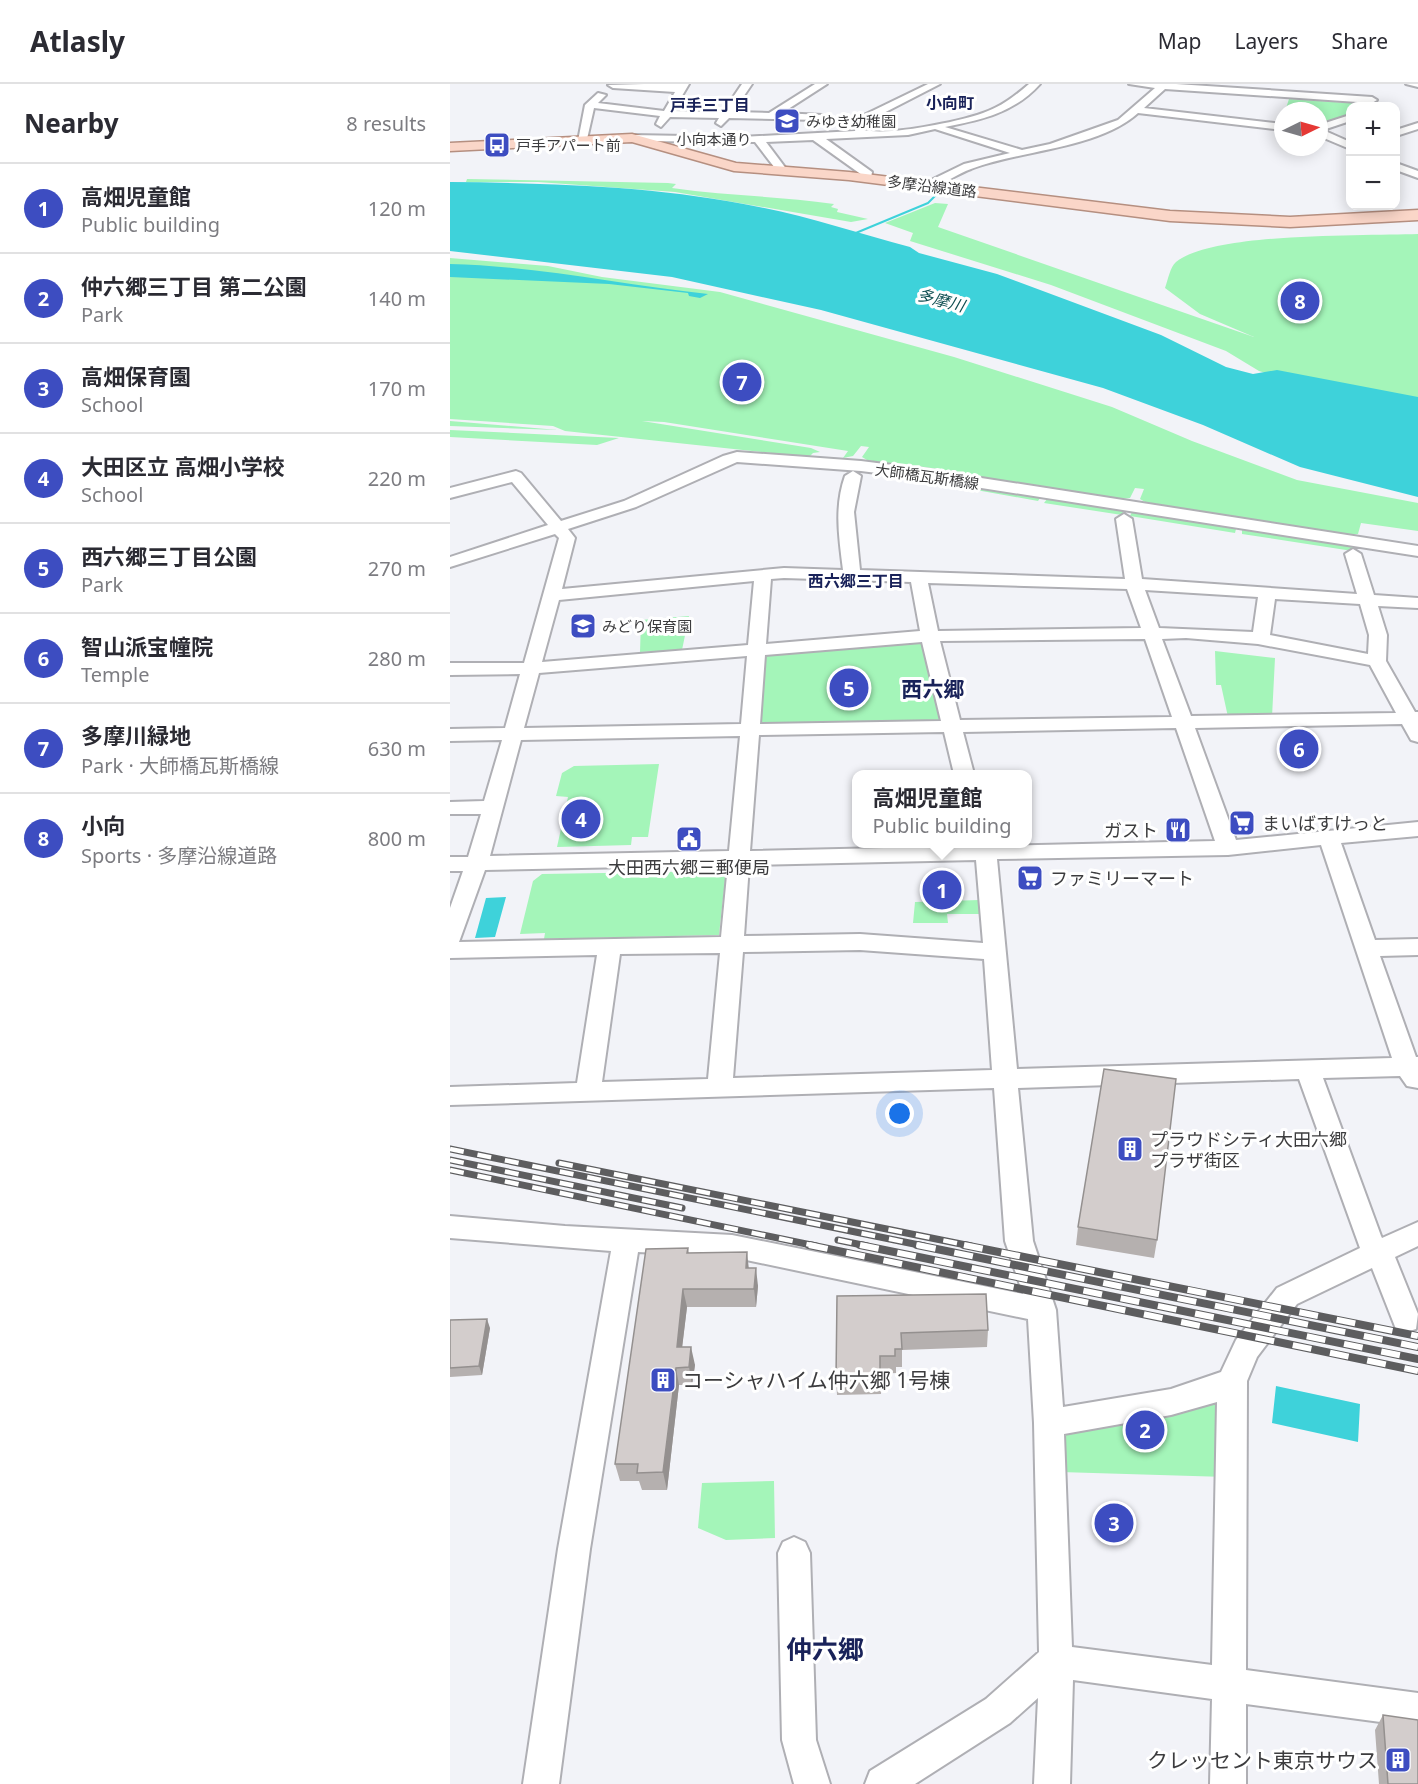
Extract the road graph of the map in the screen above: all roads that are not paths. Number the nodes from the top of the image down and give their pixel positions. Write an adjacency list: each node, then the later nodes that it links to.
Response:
1 (613, 84): 10 (street); 14 (street)
2 (747, 84): 17 (street)
3 (822, 84): 18 (street)
4 (935, 84): 26 (street)
5 (1035, 84): 25 (street, 小向本通り)
6 (1134, 84): 9 (street)
7 (1411, 84): 8 (street)
8 (1418, 84)
9 (1164, 85): 12 (street); 15 (street)
10 (683, 86): 16 (street)
11 (1374, 87): 13 (street)
12 (1360, 102)
13 (1371, 102)
14 (590, 105): 16 (street); 30 (street)
15 (1137, 110): 24 (street); 37 (street)
16 (666, 114): 17 (street); 34 (street, 小向本通り)
17 (725, 114): 18 (street); 32 (street)
18 (773, 116): 19 (street); 33 (street)
19 (818, 117)
20 (1346, 119): 23 (street)
21 (1404, 120): 22 (street)
22 (1418, 124): 27 (street)
23 (1328, 125)
24 (1274, 126)
25 (936, 128): 26 (street, 小向本通り); 37 (street)
26 (862, 130): 29 (street, 小向本通り)
27 (1400, 131)
28 (1328, 136): 35 (street)
29 (816, 137): 31 (street, 小向本通り); 41 (street)
30 (582, 139): 34 (main road, 多摩沿線道路); 36 (main road, 多摩沿線道路)
31 (758, 139): 33 (street, 小向本通り); 39 (street)
32 (712, 140): 33 (street, 小向本通り); 34 (street, 小向本通り)
33 (741, 140)
34 (684, 143): 39 (main road, 多摩沿線道路)
35 (1346, 144)
36 (450, 147)
37 (1021, 152): 42 (street)
38 (1400, 164): 40 (street)
39 (782, 170): 41 (main road, 多摩沿線道路)
40 (1418, 176)
41 (866, 178): 42 (main road, 多摩沿線道路)
42 (929, 185): 43 (main road, 多摩沿線道路)
43 (1418, 215)
44 (724, 461): 45 (street); 48 (street, 大師橋瓦斯橋線); 49 (street, 大師橋瓦斯橋線)
45 (853, 476): 47 (street); 56 (street)
46 (450, 493): 48 (street)
47 (1124, 519): 51 (street); 58 (street)
48 (559, 526): 53 (street, 大師橋瓦斯橋線); 60 (street)
49 (1379, 546): 50 (street, 大師橋瓦斯橋線); 52 (street)
50 (1418, 552)
51 (1353, 554): 54 (street); 61 (street)
52 (1418, 557)
53 (450, 562)
54 (1418, 562)
55 (763, 575): 56 (street); 60 (street); 66 (street)
56 (852, 575): 57 (street)
57 (919, 578): 58 (street); 64 (street)
58 (1134, 584): 59 (street); 63 (street)
59 (1268, 594): 61 (street); 65 (street)
60 (552, 595): 68 (street)
61 (1366, 600): 62 (street); 67 (street)
62 (1418, 603)
63 (1151, 634): 64 (street); 65 (street); 71 (street)
64 (930, 636): 66 (street); 72 (street)
65 (1261, 639): 67 (street)
66 (758, 650): 68 (street); 73 (street)
67 (1377, 662): 70 (street)
68 (532, 668): 69 (street); 74 (street)
69 (450, 669)
70 (1413, 718): 71 (street); 76 (street)
71 (1184, 722): 72 (street); 83 (street)
72 (954, 726): 73 (street); 77 (street)
73 (751, 731): 74 (street); 84 (street)
74 (513, 734): 75 (street); 78 (street)
75 (450, 735)
76 (1418, 736)
77 (963, 770)
78 (493, 807): 79 (street); 85 (street)
79 (450, 808)
80 (1418, 829): 81 (street)
81 (1329, 838): 83 (street); 91 (street)
82 (983, 848): 83 (street); 84 (street); 93 (street)
83 (1228, 848)
84 (739, 858): 85 (street); 88 (street)
85 (477, 863): 86 (street); 87 (street)
86 (450, 864)
87 (450, 939)
88 (732, 945): 89 (street); 93 (street); 97 (street)
89 (610, 947): 92 (street); 98 (street)
90 (1418, 947): 91 (street)
91 (1366, 948): 95 (street)
92 (450, 950)
93 (993, 952): 96 (street)
94 (1308, 1070): 95 (street); 96 (street); 103 (street)
95 (1414, 1072)
96 (1005, 1079): 97 (street); 104 (street)
97 (720, 1087): 98 (street)
98 (588, 1091): 99 (street)
99 (450, 1096)
100 (450, 1227): 102 (street)
101 (1418, 1233): 103 (street)
102 (626, 1240): 104 (street); 112 (street)
103 (1377, 1251): 105 (street); 106 (street)
104 (1042, 1310): 107 (street)
105 (1406, 1320)
106 (1232, 1381): 107 (street); 110 (street)
107 (1049, 1423): 109 (street)
108 (794, 1554): 113 (street)
109 (1054, 1661): 110 (street); 114 (street); 115 (street)
110 (1230, 1684): 111 (street); 116 (street)
111 (1418, 1710)
112 (541, 1784)
113 (812, 1784)
114 (883, 1784)
115 (1052, 1784)
116 (1228, 1784)

